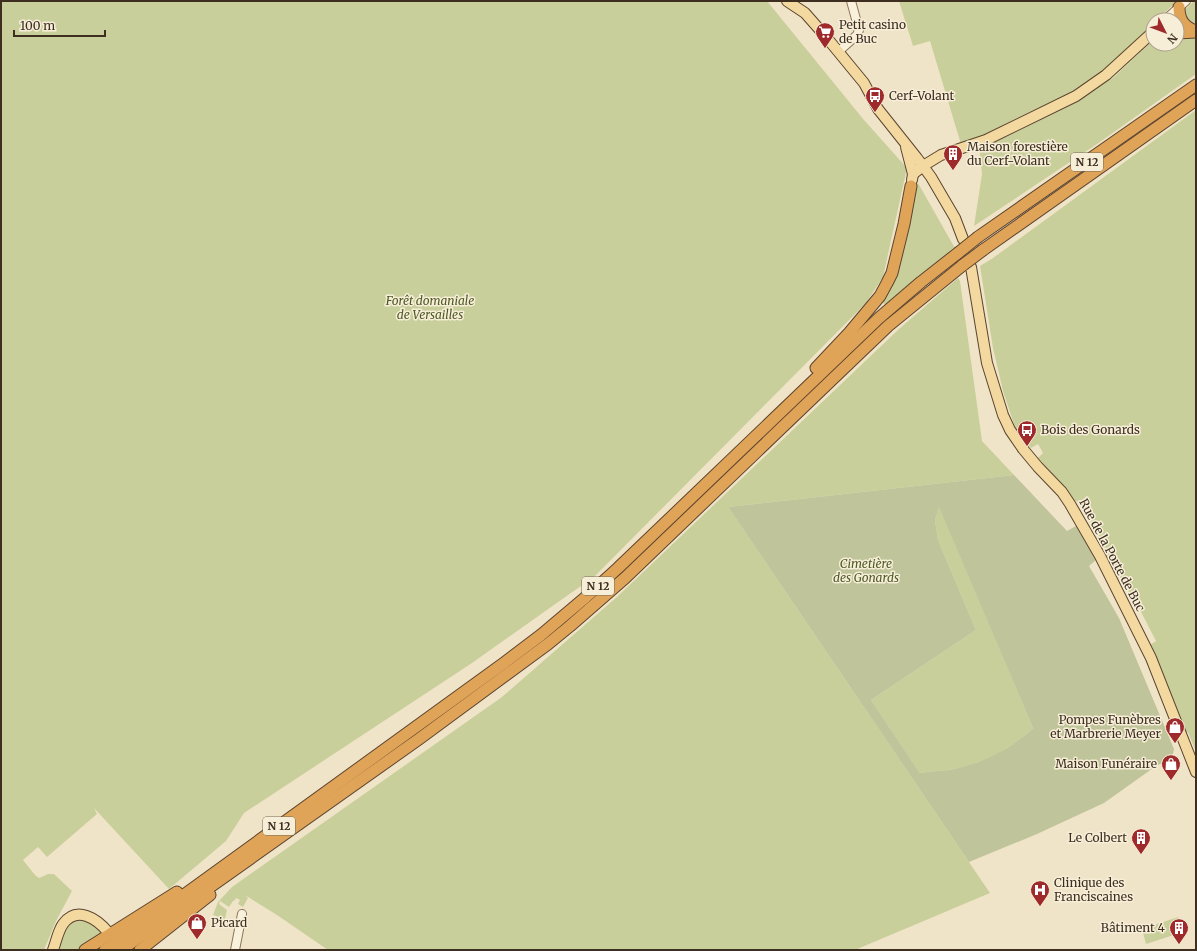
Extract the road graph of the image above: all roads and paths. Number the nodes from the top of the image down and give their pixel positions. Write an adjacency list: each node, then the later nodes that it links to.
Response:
1 (787, 1): 8 (main road)
2 (851, 1): 8 (street)
3 (1182, 4): 4 (street); 5 (highway)
4 (1174, 12)
5 (1196, 31): 6 (highway)
6 (1185, 32)
7 (1145, 39): 12 (main road)
8 (838, 51): 11 (main road)
9 (1196, 85): 17 (highway, N 12, bridge)
10 (1196, 100): 16 (highway, N 12, bridge)
11 (906, 143): 12 (main road); 13 (main road)
12 (923, 166): 13 (main road); 15 (main road)
13 (913, 174): 14 (main road)
14 (911, 186): 17 (highway)
15 (963, 239)
16 (967, 266): 18 (main road, Rue de la Porte de Buc); 19 (highway, N 12)
17 (809, 385): 20 (highway, N 12)
18 (1196, 772)
19 (261, 851): 26 (highway, N 12); 27 (highway)
20 (191, 889): 24 (highway); 25 (highway, N 12)
21 (242, 914): 28 (street)
22 (108, 932): 23 (main road)
23 (53, 950)
24 (85, 950)
25 (105, 950)
26 (121, 950)
27 (140, 950)
28 (235, 950)

